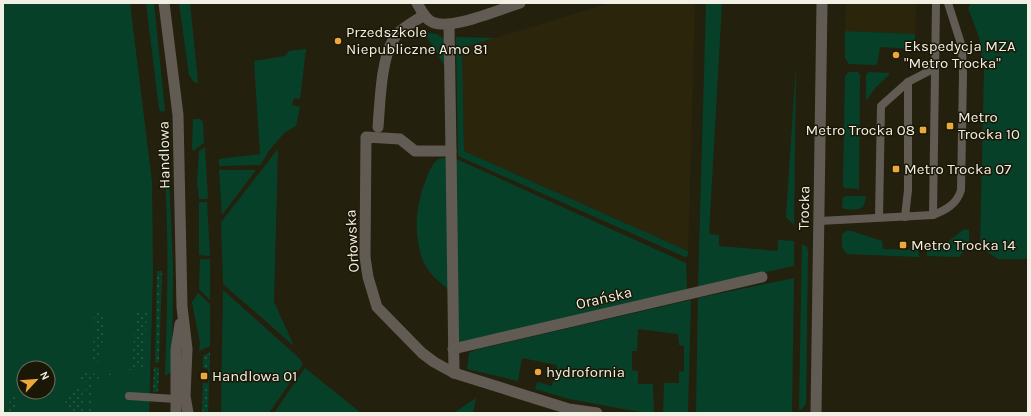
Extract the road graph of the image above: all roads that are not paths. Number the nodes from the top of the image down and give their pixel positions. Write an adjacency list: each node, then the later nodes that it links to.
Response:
1 (164, 3): 18 (street, Handlowa)
2 (417, 3): 7 (street)
3 (520, 3): 8 (street)
4 (822, 3): 16 (street, Trocka)
5 (936, 3): 9 (lane)
6 (948, 3): 13 (lane)
7 (424, 15): 8 (street); 11 (street)
8 (449, 24): 12 (street)
9 (935, 68): 10 (lane); 13 (lane)
10 (908, 82): 14 (lane); 15 (lane)
11 (378, 128)
12 (451, 151): 19 (street); 20 (street, Orłowska)
13 (933, 214): 15 (lane)
14 (879, 217): 15 (lane); 16 (lane)
15 (905, 217)
16 (819, 221): 26 (street, Trocka)
17 (762, 277): 19 (street, Orańska)
18 (182, 307): 22 (street, Handlowa); 24 (street, Handlowa)
19 (453, 349): 20 (street)
20 (454, 373): 25 (street, Orłowska)
21 (129, 396): 22 (lane)
22 (176, 399): 23 (street, Handlowa)
23 (176, 413)
24 (188, 413)
25 (597, 413)
26 (816, 413)

